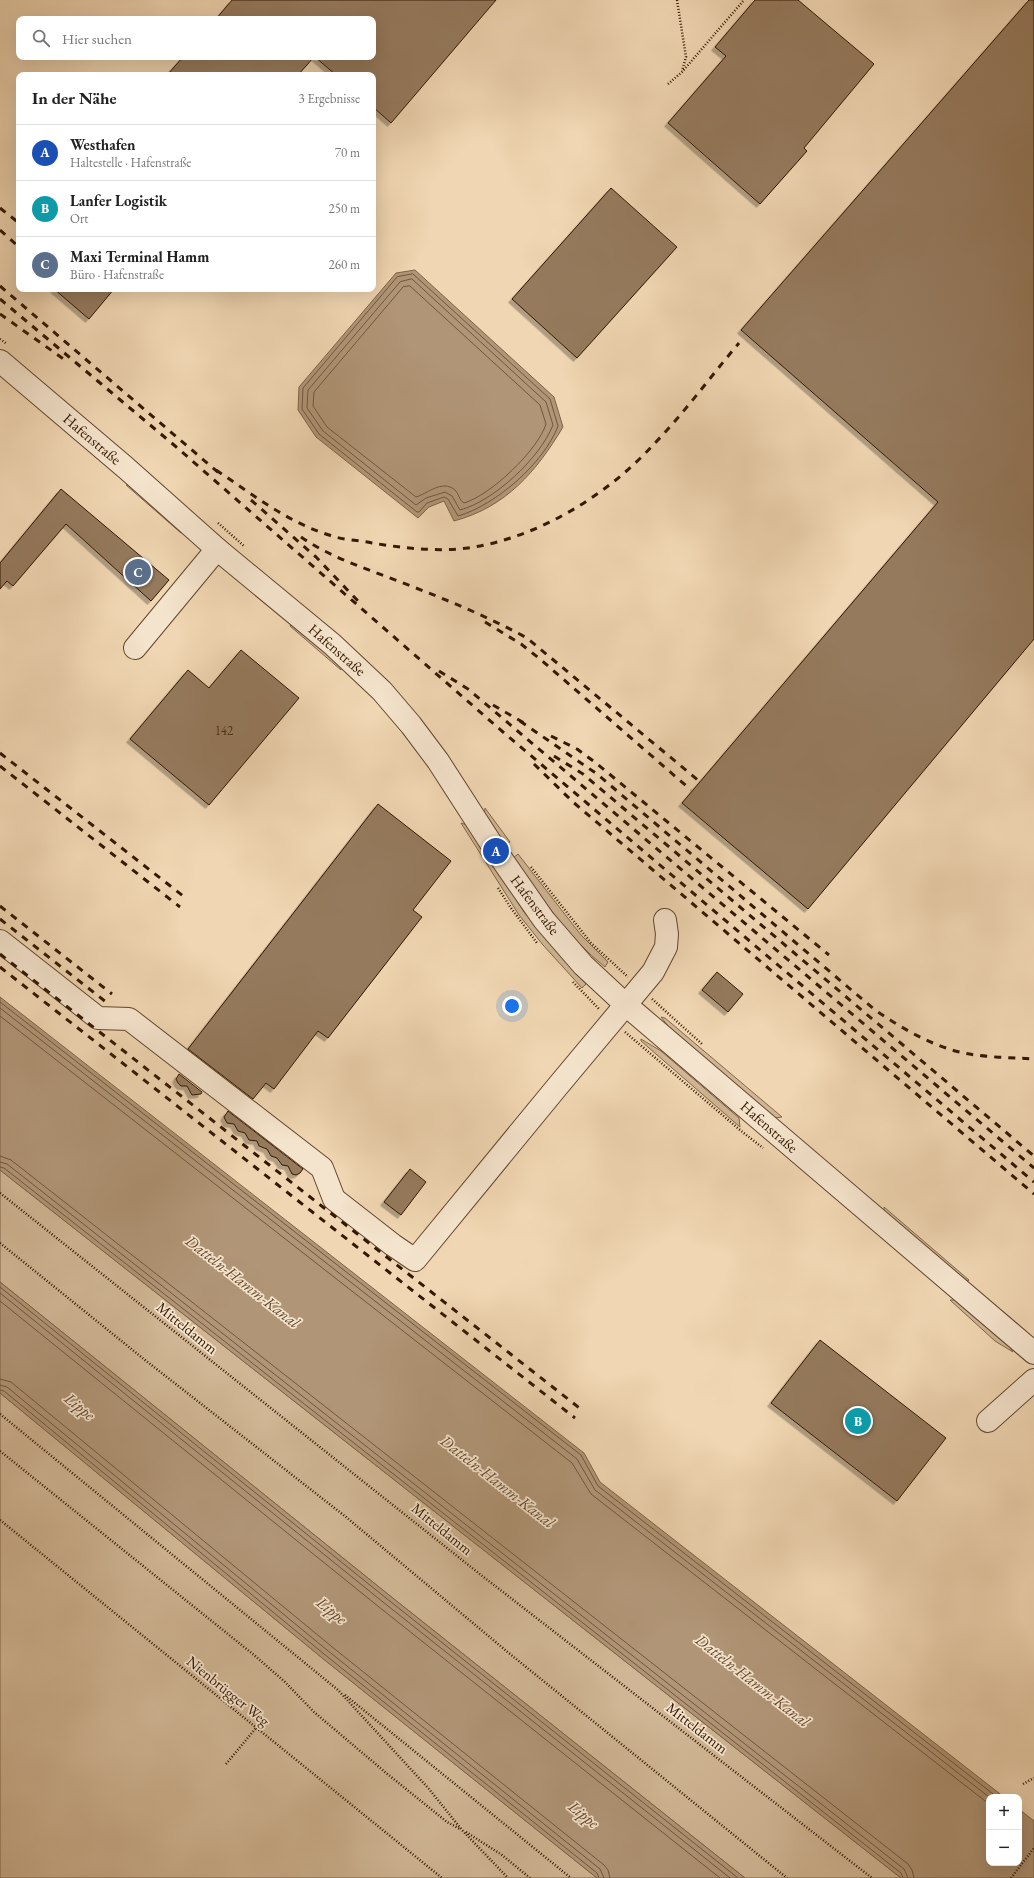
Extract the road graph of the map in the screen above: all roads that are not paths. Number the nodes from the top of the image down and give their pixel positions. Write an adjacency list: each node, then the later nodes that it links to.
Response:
1 (6, 355): 2 (street, Hafenstraße)
2 (217, 549): 3 (street); 6 (street, Hafenstraße)
3 (135, 648)
4 (665, 920): 6 (street)
5 (0, 941): 6 (street)
6 (626, 1005): 7 (street, Hafenstraße)
7 (1034, 1353)
8 (1034, 1380): 9 (street)
9 (988, 1421)

